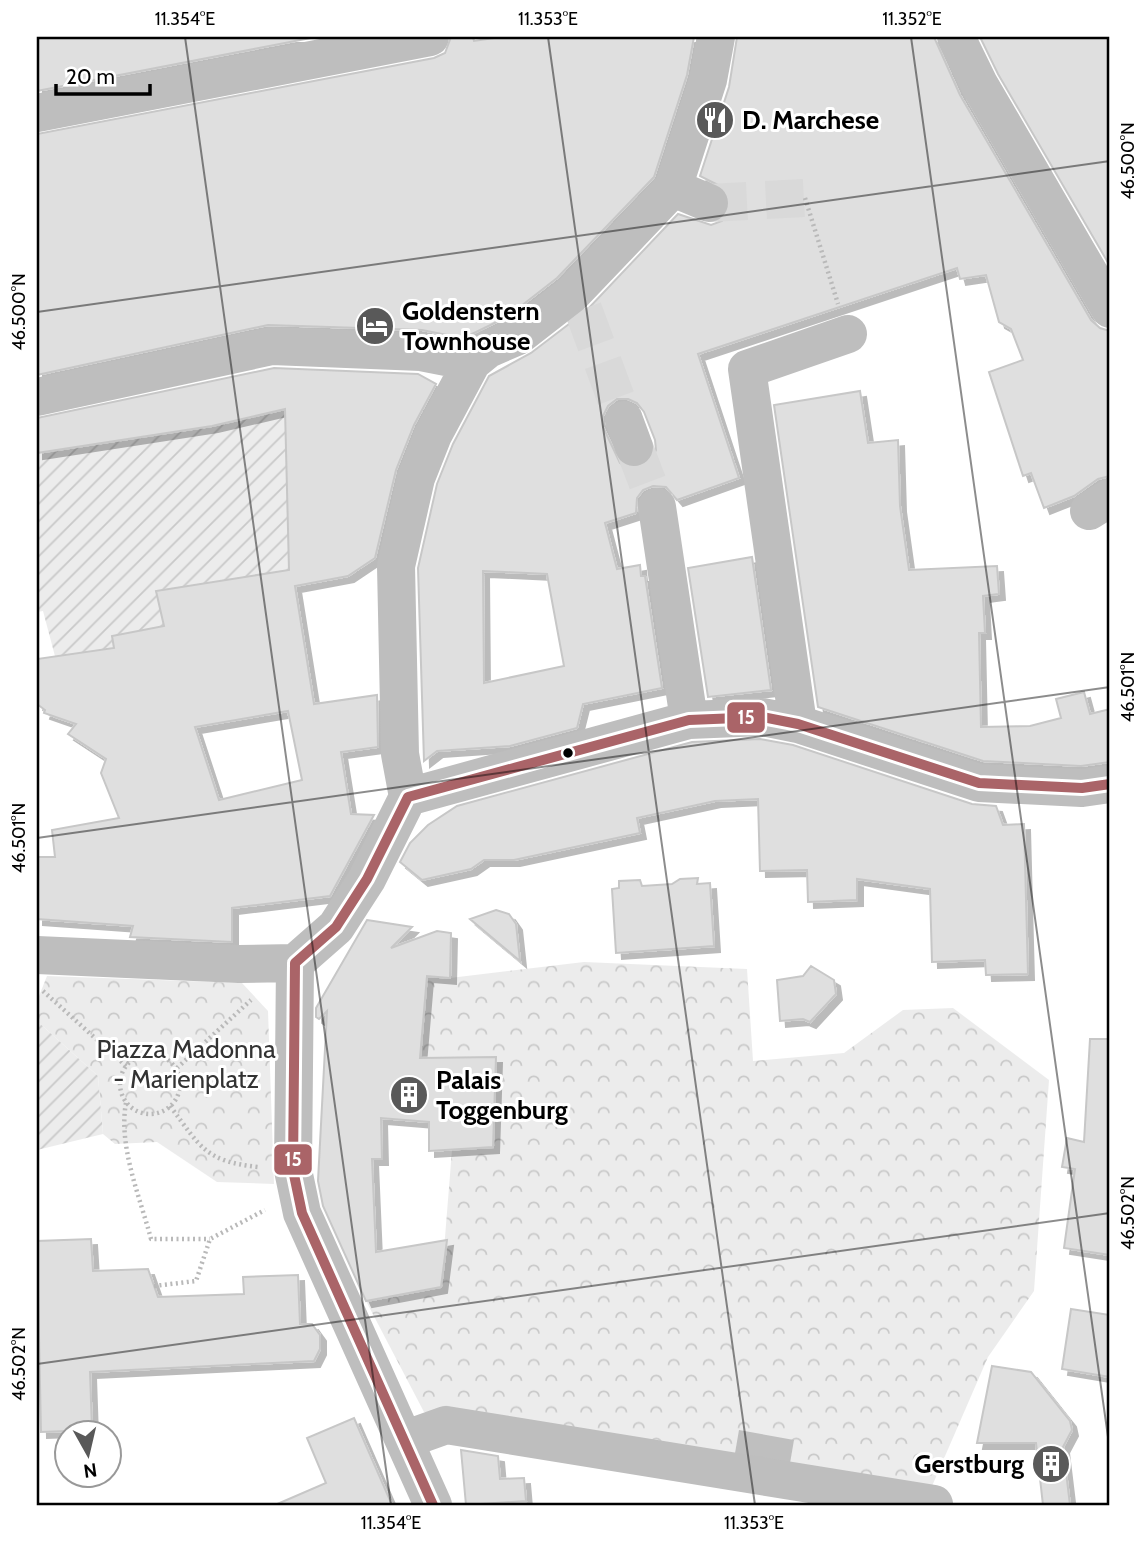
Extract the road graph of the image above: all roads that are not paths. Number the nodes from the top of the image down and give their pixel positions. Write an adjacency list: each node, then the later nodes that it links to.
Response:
1 (430, 37): 4 (street)
2 (716, 37): 5 (street)
3 (956, 37): 7 (street)
4 (37, 113)
5 (673, 188): 6 (street); 9 (street)
6 (709, 203)
7 (1110, 309)
8 (848, 334): 13 (street)
9 (472, 362): 10 (street); 15 (street)
10 (37, 397)
11 (657, 507): 12 (street)
12 (689, 720): 13 (street); 15 (street)
13 (798, 724): 14 (street)
14 (1110, 784)
15 (408, 797): 17 (street)
16 (37, 955): 17 (street)
17 (295, 963): 18 (street)
18 (404, 1440): 19 (street); 20 (street)
19 (934, 1504)
20 (433, 1505)

